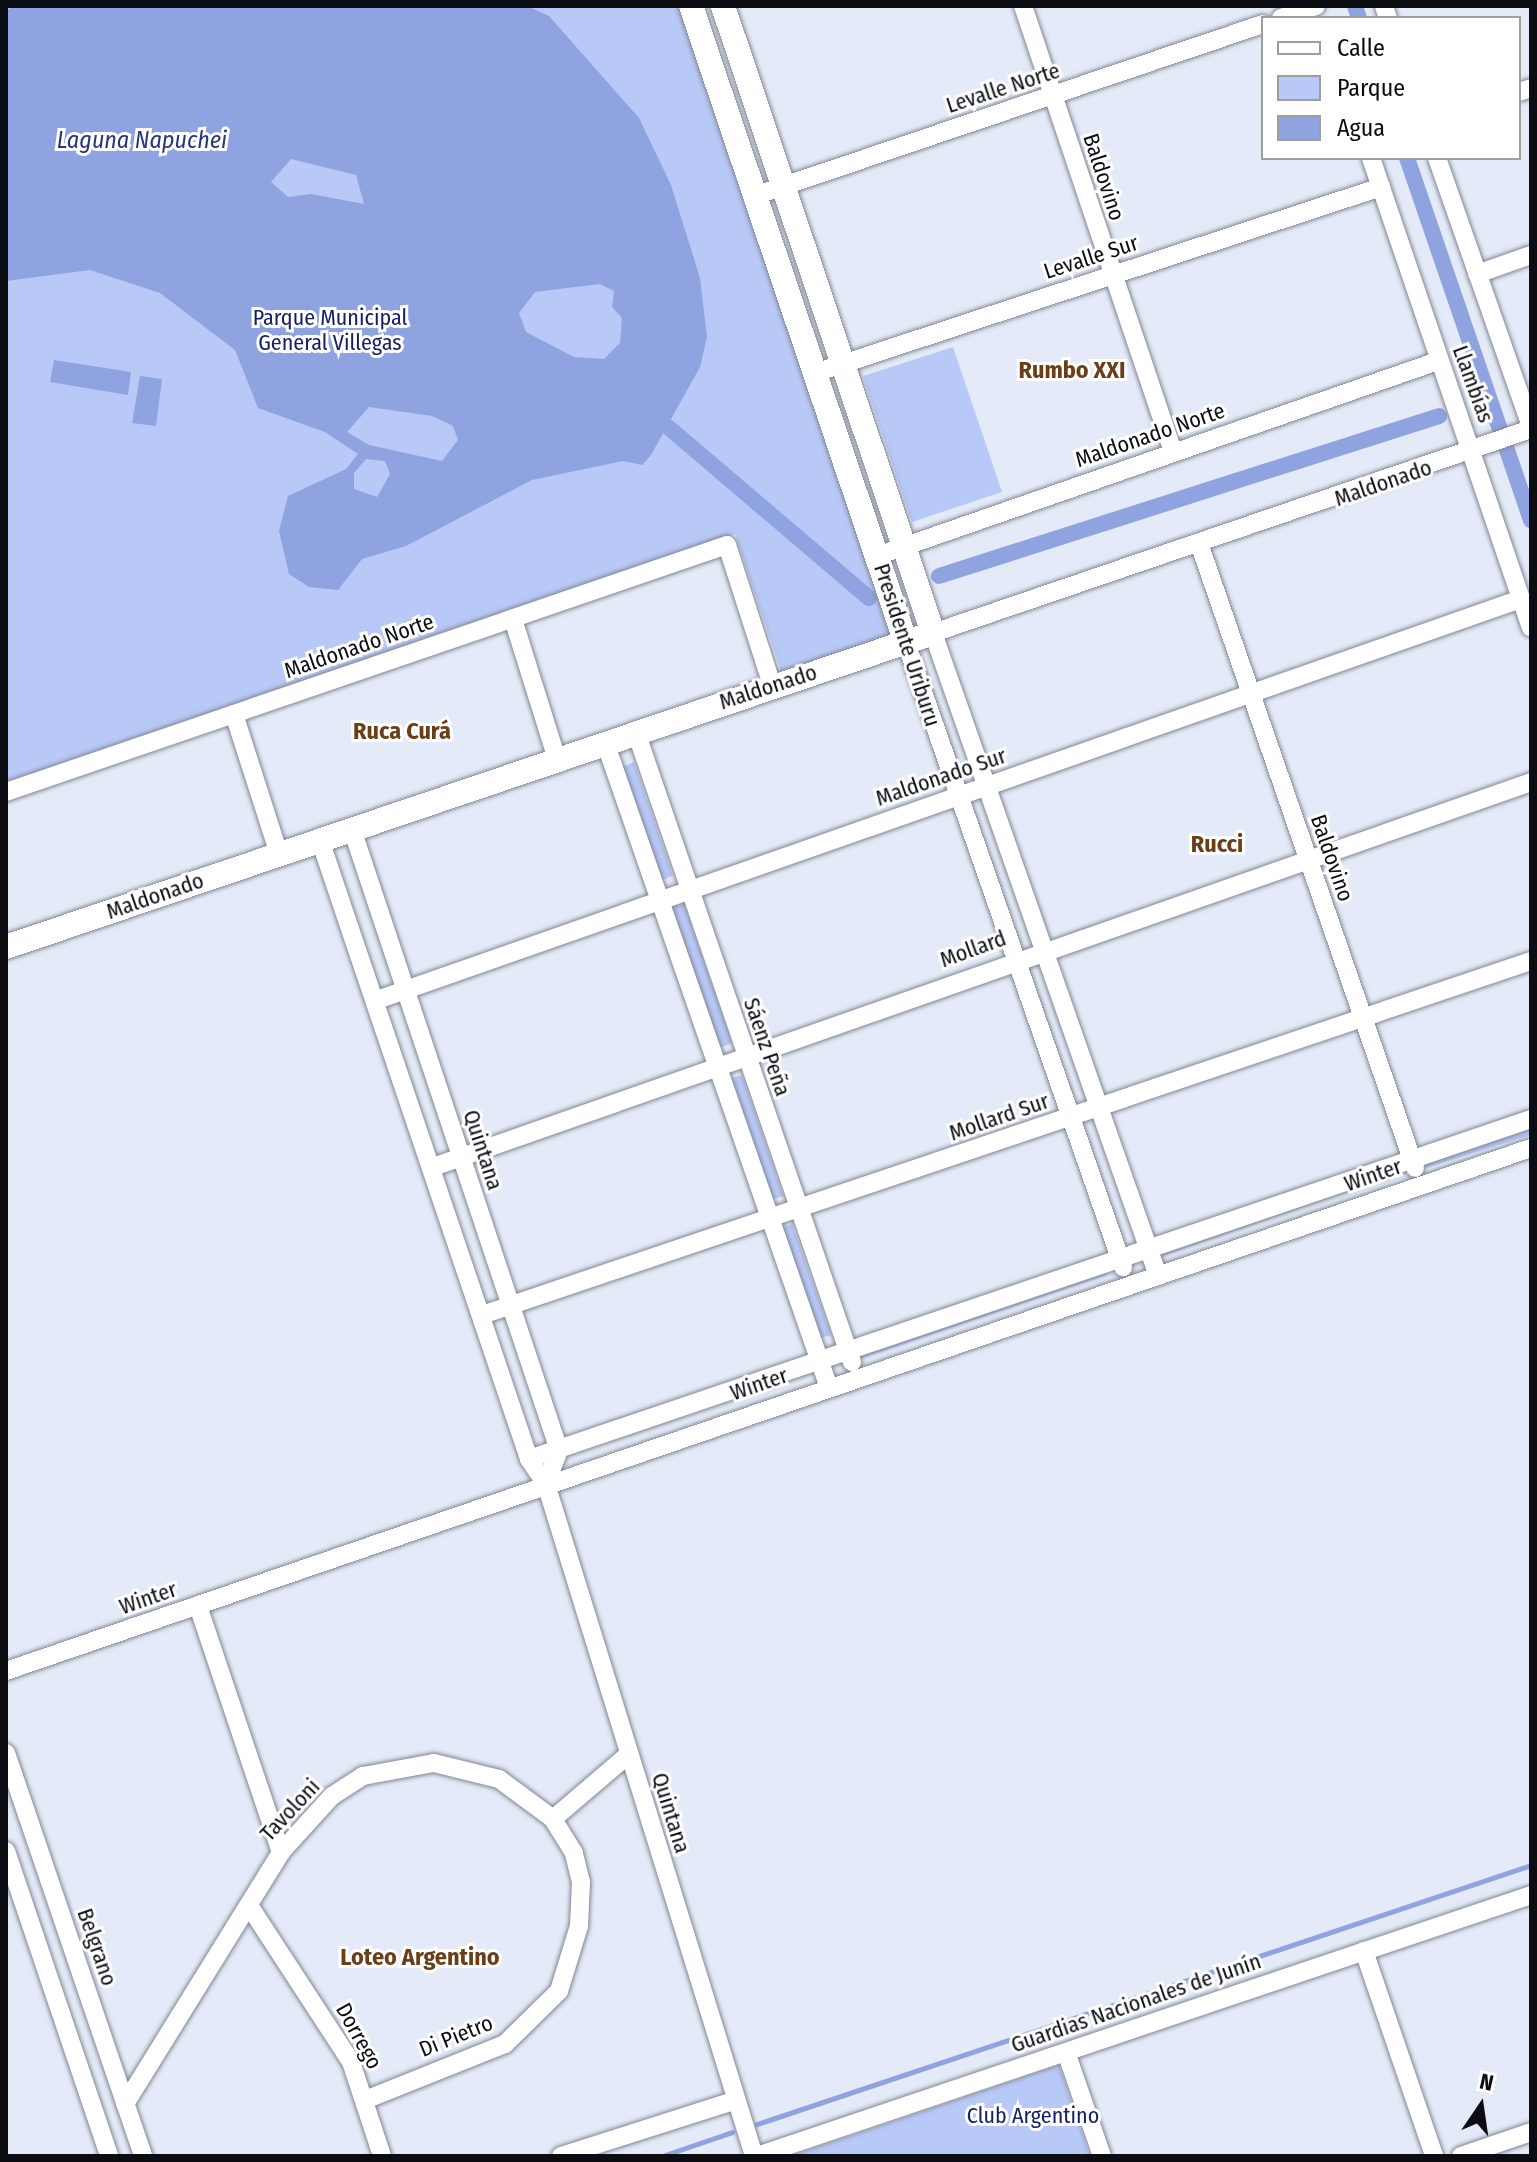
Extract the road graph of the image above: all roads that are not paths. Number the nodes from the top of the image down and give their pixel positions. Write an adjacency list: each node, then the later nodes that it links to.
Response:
1 (691, 6): 12 (street, Presidente Uriburu)
2 (723, 6): 10 (street, Presidente Uriburu)
3 (1023, 6): 7 (street, Baldovino)
4 (1318, 6): 5 (street)
5 (1287, 16)
6 (1261, 25): 7 (street, Levalle Norte)
7 (1053, 97): 10 (street, Levalle Norte); 15 (street, Baldovino)
8 (1372, 160): 11 (street, Llambías)
9 (1438, 160): 14 (street, Llambías)
10 (782, 186): 12 (street, Levalle Norte); 17 (street, Presidente Uriburu)
11 (1381, 187): 15 (street, Levalle Sur); 16 (street, Llambías)
12 (757, 195): 18 (street, Presidente Uriburu)
13 (1531, 255): 14 (street)
14 (1477, 274): 19 (street, Llambías)
15 (1111, 276): 17 (street, Levalle Sur); 21 (street, Baldovino)
16 (1438, 361): 20 (street, Llambías); 21 (street, Maldonado Norte)
17 (842, 364): 18 (street, Levalle Sur); 22 (street, Presidente Uriburu)
18 (815, 373): 24 (street, Presidente Uriburu)
19 (1526, 430): 20 (street, Maldonado)
20 (1472, 451): 23 (street, Maldonado); 25 (street, Llambías)
21 (1173, 452): 22 (street, Maldonado Norte)
22 (905, 545): 24 (street, Maldonado Norte); 28 (street, Presidente Uriburu)
23 (1200, 546): 28 (street, Maldonado); 31 (street, Baldovino)
24 (877, 556): 29 (street, Presidente Uriburu)
25 (1521, 599): 27 (street, Llambías); 31 (street, Maldonado Sur)
26 (513, 619): 30 (street, Maldonado Norte); 32 (street, Maldonado Norte); 35 (street)
27 (1531, 627)
28 (933, 633): 29 (street, Maldonado); 37 (street, Presidente Uriburu)
29 (906, 643): 30 (street, Maldonado); 39 (street, Presidente Uriburu)
30 (772, 685): 33 (street, Maldonado)
31 (1250, 694): 37 (street, Maldonado Sur); 43 (street, Baldovino)
32 (234, 714): 38 (street, Maldonado Norte); 42 (street)
33 (636, 732): 34 (street, Maldonado); 44 (street, Sáenz Peña)
34 (605, 742): 35 (street, Maldonado); 45 (street)
35 (557, 759): 40 (street, Maldonado)
36 (1531, 782): 43 (street, Mollard)
37 (984, 787): 39 (street, Maldonado Sur); 47 (street, Presidente Uriburu)
38 (6, 792)
39 (957, 797): 44 (street, Maldonado Sur); 48 (street, Presidente Uriburu)
40 (352, 829): 41 (street, Maldonado); 50 (street, Quintana)
41 (320, 840): 42 (street, Maldonado); 51 (street, Quintana)
42 (279, 854): 46 (street, Maldonado)
43 (1306, 857): 47 (street, Mollard); 52 (street, Baldovino)
44 (689, 892): 45 (street, Maldonado Sur); 53 (street, Sáenz Peña)
45 (658, 902): 50 (street, Maldonado Sur); 54 (street)
46 (6, 947)
47 (1041, 951): 48 (street, Mollard); 55 (street, Presidente Uriburu)
48 (1014, 960): 53 (street, Mollard); 56 (street, Presidente Uriburu)
49 (1531, 961): 52 (street, Mollard Sur)
50 (405, 990): 51 (street, Maldonado Sur); 59 (street, Quintana)
51 (377, 1000): 61 (street, Quintana)
52 (1361, 1019): 55 (street, Mollard Sur); 60 (street, Baldovino)
53 (745, 1056): 54 (street, Mollard); 63 (street, Sáenz Peña)
54 (713, 1067): 59 (street, Mollard); 64 (street)
55 (1095, 1110): 56 (street, Mollard Sur); 65 (street, Presidente Uriburu)
56 (1069, 1119): 63 (street, Mollard Sur); 66 (street, Presidente Uriburu)
57 (1531, 1119): 60 (street, Winter)
58 (1531, 1148): 62 (street, Winter)
59 (460, 1157): 61 (street, Mollard); 69 (street, Quintana)
60 (1412, 1159): 62 (street, Baldovino); 65 (street, Winter)
61 (433, 1167): 70 (street, Quintana)
62 (1420, 1185): 67 (street, Winter)
63 (798, 1212): 64 (street, Mollard Sur); 71 (street, Sáenz Peña)
64 (769, 1222): 69 (street, Mollard Sur); 72 (street)
65 (1151, 1248): 66 (street, Winter); 67 (street, Presidente Uriburu)
66 (1121, 1259): 68 (street, Presidente Uriburu); 71 (street, Winter)
67 (1157, 1273): 68 (street, Winter)
68 (1127, 1283): 73 (street, Winter)
69 (509, 1307): 70 (street, Mollard Sur); 75 (street, Quintana)
70 (482, 1315): 76 (street, Quintana)
71 (849, 1350): 72 (street, Winter); 73 (street, Sáenz Peña)
72 (821, 1359): 74 (street); 75 (street, Winter)
73 (856, 1376): 74 (street, Winter)
74 (828, 1385): 77 (street, Winter)
75 (559, 1450): 76 (street, Winter); 77 (street)
76 (529, 1459): 77 (street, Quintana)
77 (546, 1484): 78 (street, Winter); 81 (street, Quintana)
78 (198, 1606): 79 (street, Winter); 84 (street)
79 (6, 1671)
80 (6, 1753): 88 (street, Belgrano)
81 (628, 1755): 82 (street); 92 (street, Quintana)
82 (553, 1819): 84 (street, Tavoloni); 91 (street, Di Pietro)
83 (6, 1851): 89 (street)
84 (281, 1852): 86 (street, Tavoloni)
85 (1531, 1895): 87 (street, Guardias Nacionales de Junín)
86 (250, 1907): 91 (street, Dorrego); 93 (street, Tavoloni)
87 (1364, 1951): 90 (street, Guardias Nacionales de Junín); 101 (street)
88 (86, 1988): 89 (street); 93 (street, Belgrano)
89 (55, 1997): 95 (street)
90 (1066, 2052): 99 (street, Guardias Nacionales de Junín); 100 (street)
91 (365, 2100): 97 (street, Dorrego)
92 (736, 2100): 98 (street); 99 (street, Quintana)
93 (125, 2104): 96 (street, Belgrano)
94 (1531, 2132): 102 (street)
95 (109, 2156)
96 (143, 2156)
97 (382, 2156)
98 (561, 2156)
99 (756, 2156)
100 (1102, 2156)
101 (1434, 2156)
102 (1461, 2156)

